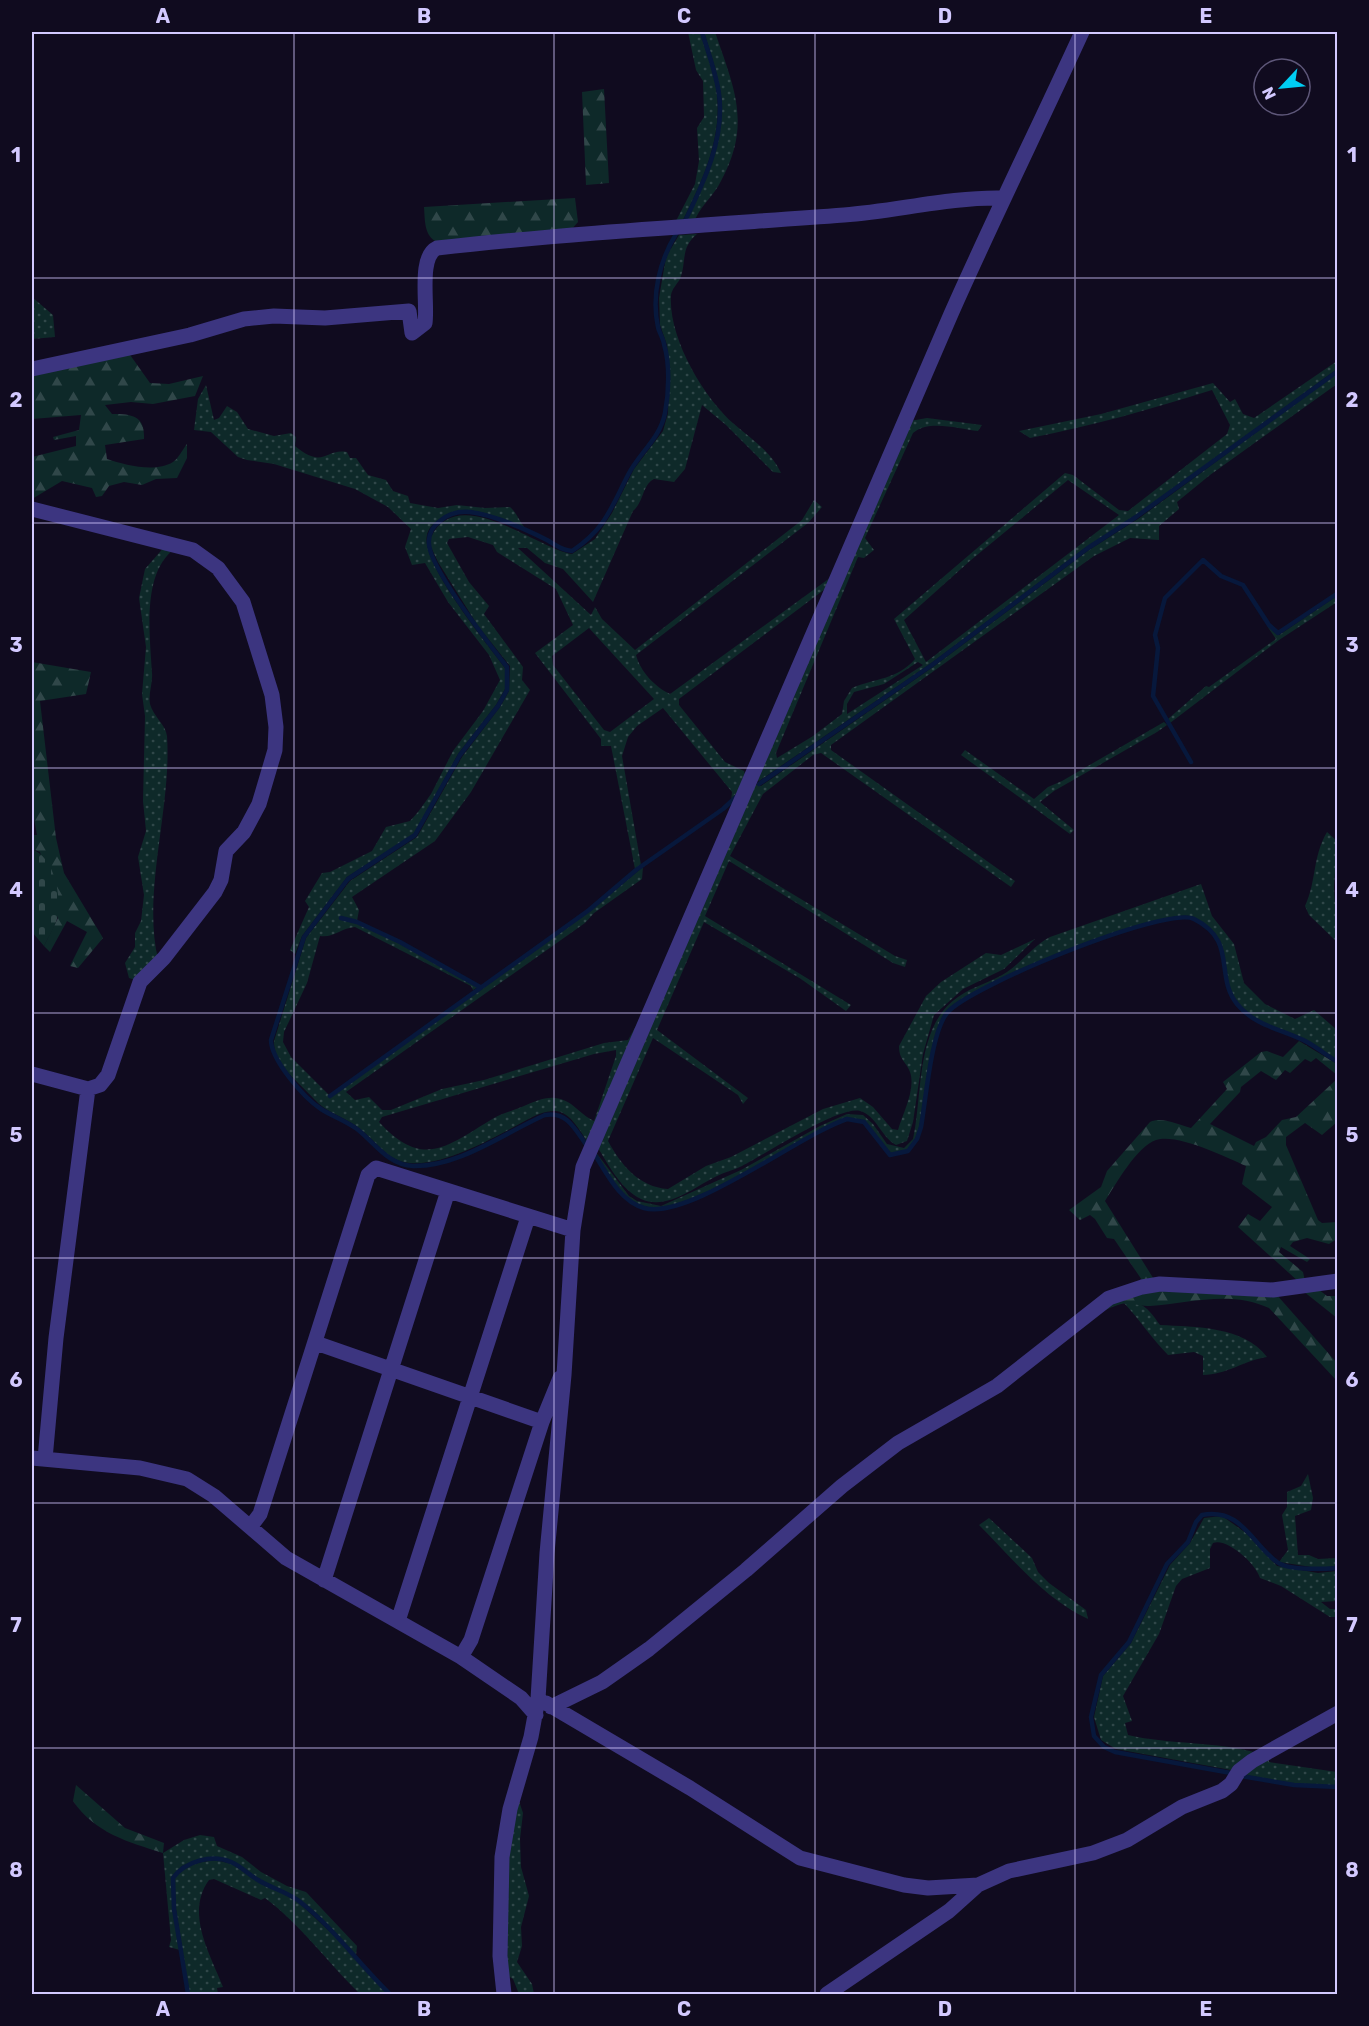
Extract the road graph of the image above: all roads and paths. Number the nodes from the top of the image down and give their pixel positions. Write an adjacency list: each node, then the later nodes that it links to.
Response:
1 (1082, 32): 2 (street)
2 (1002, 198): 3 (street); 9 (street)
3 (32, 369)
4 (32, 509): 6 (street)
5 (32, 1074): 6 (street)
6 (88, 1089): 16 (street)
7 (448, 1191): 8 (street); 11 (street); 12 (street)
8 (528, 1217): 9 (street); 14 (street)
9 (573, 1230): 13 (street)
10 (1338, 1281): 21 (street)
11 (316, 1343): 12 (street); 17 (street)
12 (391, 1369): 14 (street); 18 (street)
13 (564, 1375): 15 (street); 21 (street)
14 (470, 1396): 15 (street); 19 (street)
15 (542, 1422): 20 (street)
16 (38, 1458): 17 (street)
17 (251, 1526): 18 (street)
18 (324, 1580): 19 (street)
19 (398, 1621): 20 (street)
20 (461, 1658): 23 (street)
21 (545, 1703): 23 (street); 24 (street)
22 (1338, 1713): 24 (street)
23 (536, 1715): 25 (street)
24 (978, 1885): 26 (street)
25 (504, 1995)
26 (827, 1995)

